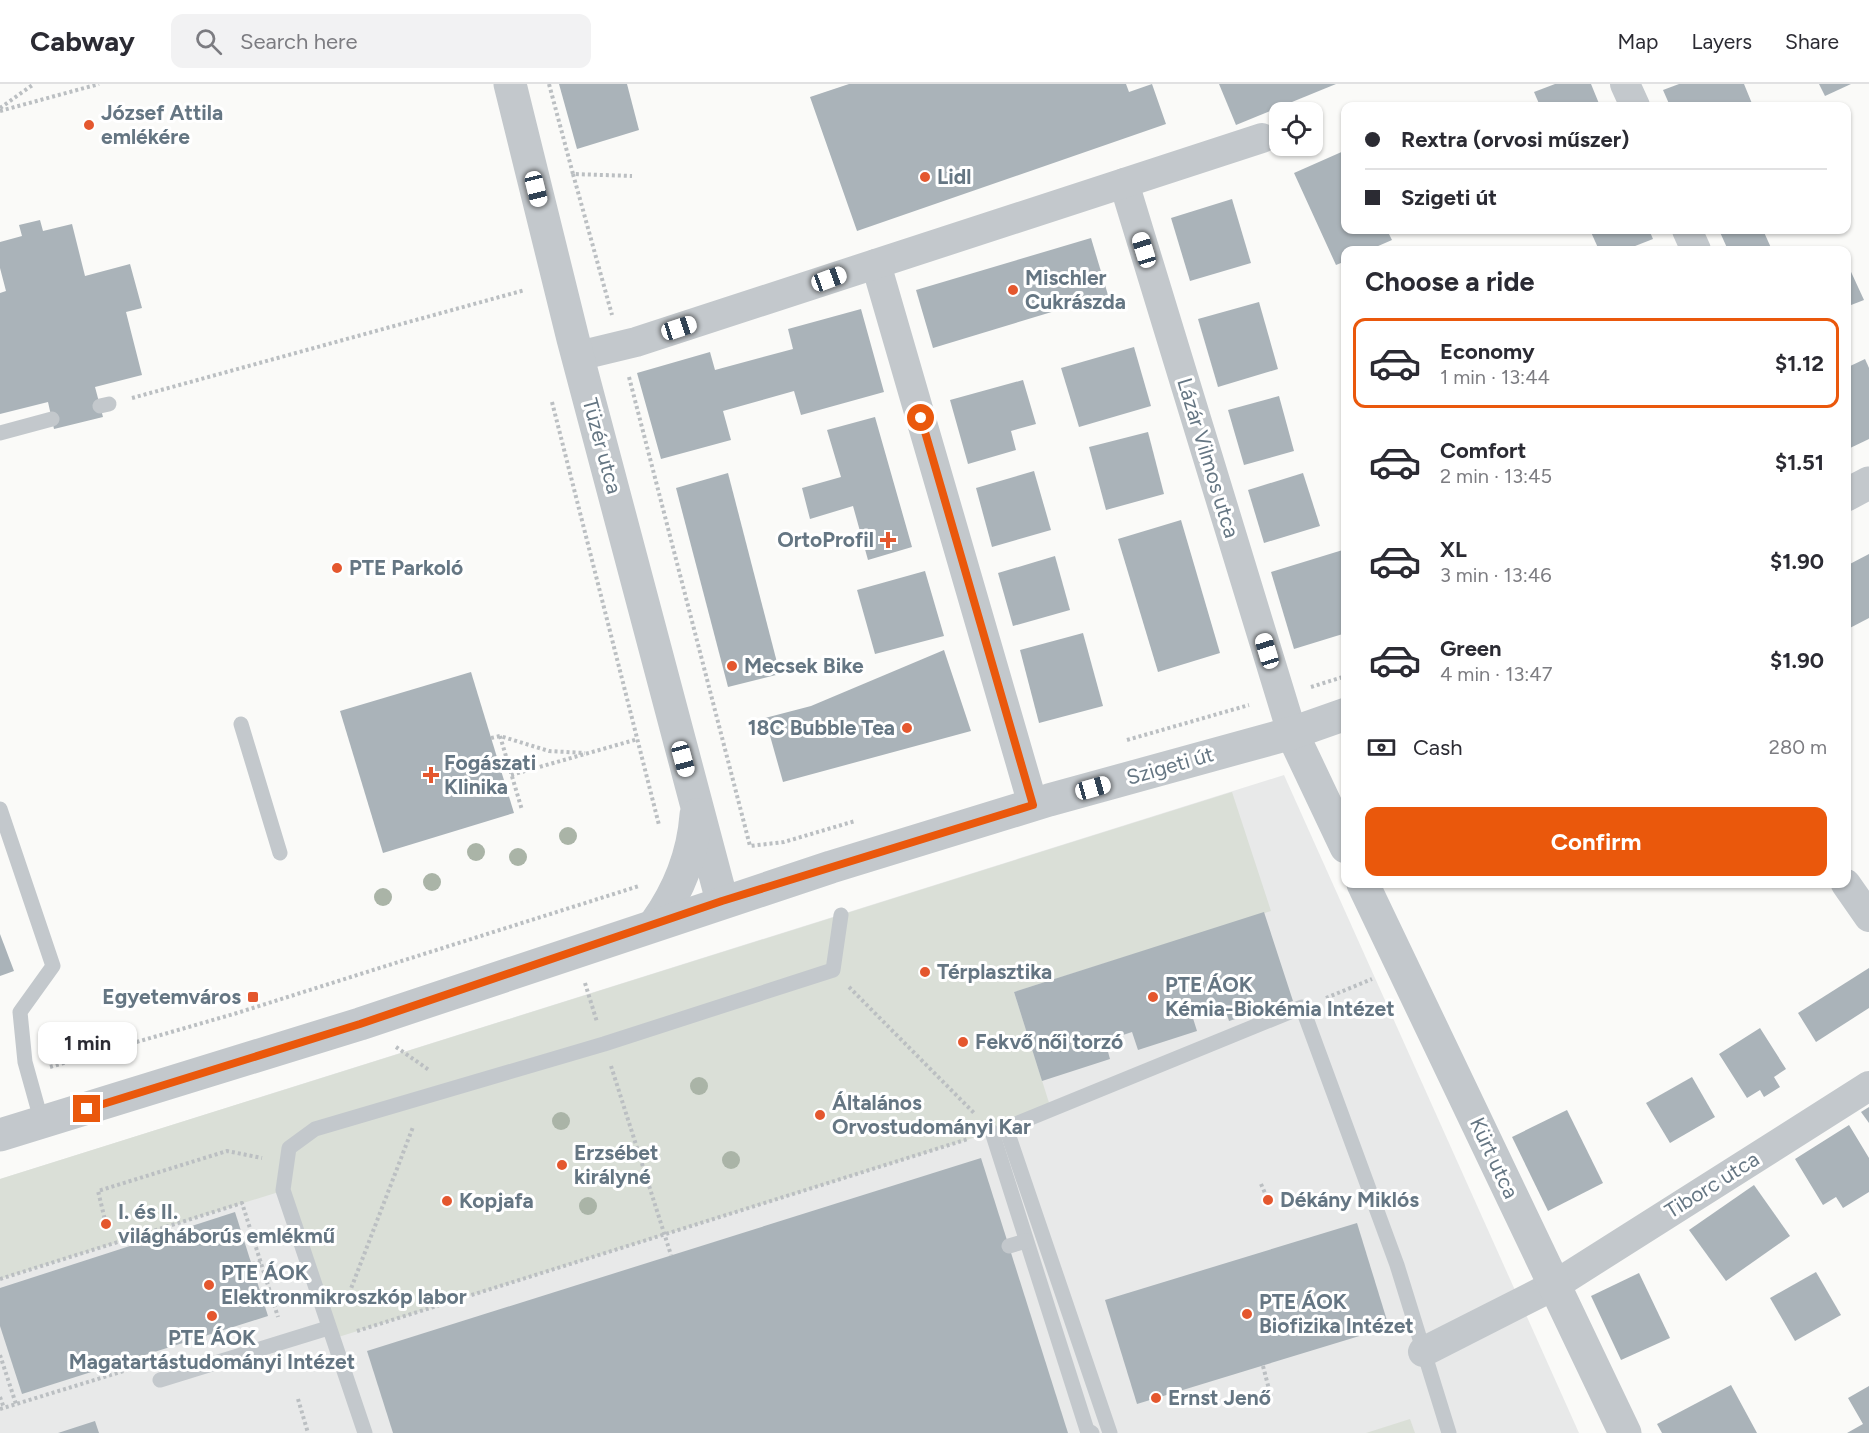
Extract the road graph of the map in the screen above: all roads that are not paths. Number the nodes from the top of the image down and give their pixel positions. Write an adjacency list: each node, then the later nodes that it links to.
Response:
1 (510, 84): 7 (street, Tüzér utca)
2 (1625, 84): 3 (street)
3 (1633, 102)
4 (1262, 138): 5 (street)
5 (1124, 183): 6 (street); 14 (street, Lázár Vilmos utca)
6 (876, 264): 7 (street); 15 (street)
7 (578, 356): 16 (street, Tüzér utca)
8 (52, 419): 9 (lane)
9 (0, 433)
10 (1869, 483): 11 (street)
11 (1851, 492)
12 (1341, 716): 14 (street, Szigeti út)
13 (241, 724): 19 (lane)
14 (1292, 733): 15 (street, Szigeti út); 18 (street)
15 (1033, 805): 22 (street, Szigeti út)
16 (696, 807): 22 (street, Tüzér utca); 25 (street, Tüzér utca)
17 (0, 809): 27 (lane)
18 (1341, 836)
19 (280, 853)
20 (1365, 888): 32 (street, Kürt utca)
21 (1849, 888): 24 (street)
22 (722, 901): 25 (street, Szigeti út)
23 (841, 915): 33 (lane)
24 (1869, 916)
25 (655, 924): 27 (street, Szigeti út)
26 (1869, 1086): 32 (street, Tiborc utca)
27 (42, 1123): 29 (street, Szigeti út)
28 (999, 1130): 30 (lane); 34 (lane); 38 (lane)
29 (0, 1135)
30 (1026, 1241): 31 (lane); 37 (lane)
31 (1009, 1246)
32 (1555, 1285): 34 (street, Tiborc utca); 40 (street, Kürt utca)
33 (330, 1334): 35 (lane); 36 (lane)
34 (1423, 1352): 39 (lane)
35 (160, 1380)
36 (365, 1433)
37 (1092, 1433)
38 (1110, 1433)
39 (1449, 1433)
40 (1625, 1433)

